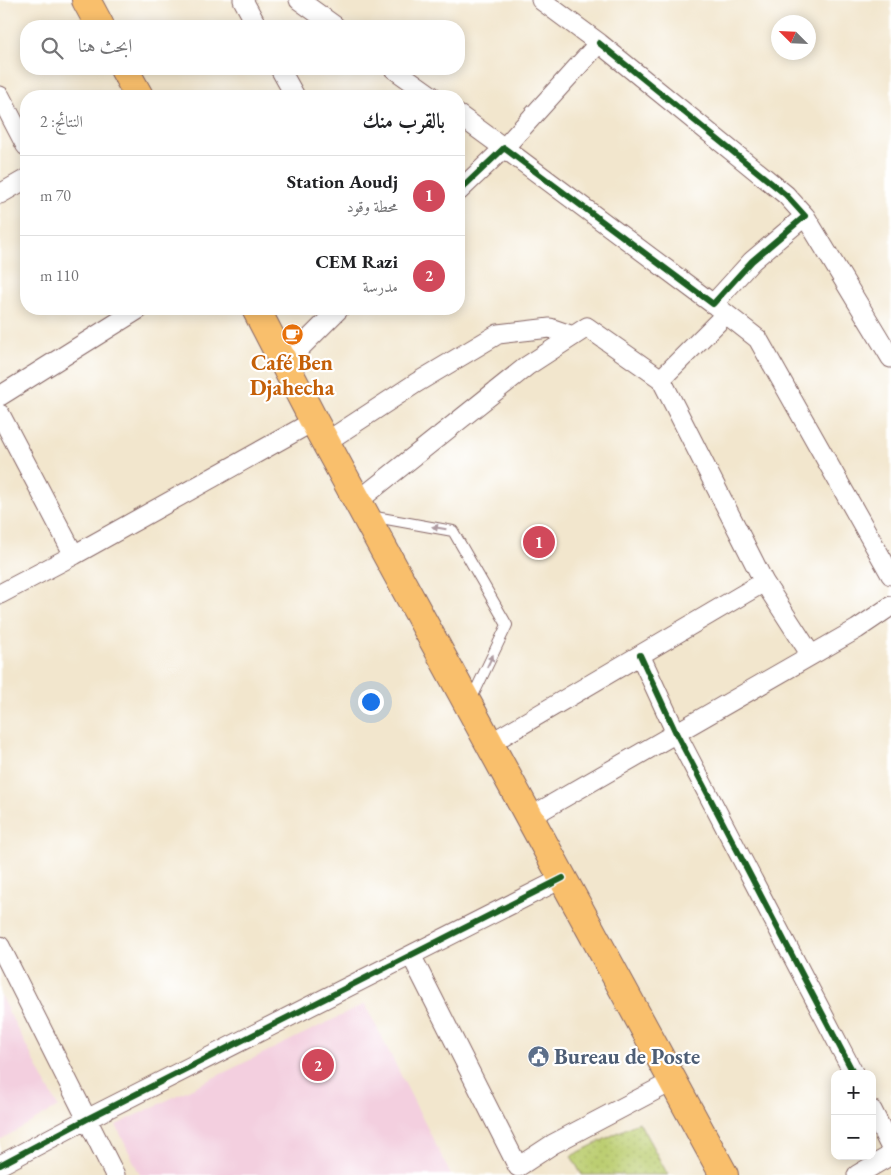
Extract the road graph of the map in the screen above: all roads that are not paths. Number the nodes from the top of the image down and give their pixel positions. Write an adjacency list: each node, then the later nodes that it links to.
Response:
1 (86, 0): 5 (main road)
2 (243, 0): 6 (street)
3 (299, 0): 7 (street)
4 (541, 0): 8 (street)
5 (97, 20)
6 (254, 20)
7 (327, 20)
8 (599, 43): 18 (street); 22 (street)
9 (127, 75): 12 (main road)
10 (283, 75): 13 (street)
11 (400, 75): 14 (street)
12 (136, 90)
13 (292, 90)
14 (417, 90)
15 (0, 96): 17 (street)
16 (465, 119): 18 (street)
17 (20, 134)
18 (504, 148): 20 (street); 23 (street)
19 (20, 182): 21 (street)
20 (465, 185)
21 (0, 194)
22 (805, 216): 23 (street); 28 (street)
23 (720, 308): 30 (street); 36 (street)
24 (129, 315): 31 (street)
25 (259, 315): 29 (main road)
26 (333, 315): 29 (street)
27 (573, 336): 30 (street); 33 (street); 34 (street)
28 (891, 358)
29 (284, 364): 33 (main road)
30 (661, 379): 37 (street)
31 (0, 396)
32 (0, 414): 35 (street)
33 (320, 432): 34 (main road); 35 (street)
34 (362, 508): 42 (main road); 42 (lane, one-way to 34)
35 (74, 555): 38 (street)
36 (891, 575)
37 (764, 582): 40 (street); 41 (street)
38 (0, 594)
39 (891, 606): 41 (street)
40 (640, 656): 43 (street); 44 (street)
41 (811, 656): 43 (street)
42 (468, 705): 44 (main road)
43 (676, 733): 45 (street); 49 (street)
44 (489, 744): 45 (main road)
45 (530, 817): 46 (main road)
46 (563, 878): 48 (street); 50 (main road)
47 (0, 946): 52 (street)
48 (411, 955): 50 (street); 52 (street)
49 (852, 1070)
50 (673, 1081): 57 (main road)
51 (874, 1115): 53 (street)
52 (87, 1119): 55 (street); 56 (street)
53 (891, 1148)
54 (891, 1156): 58 (street)
55 (0, 1165)
56 (115, 1175)
57 (724, 1175)
58 (857, 1175)

